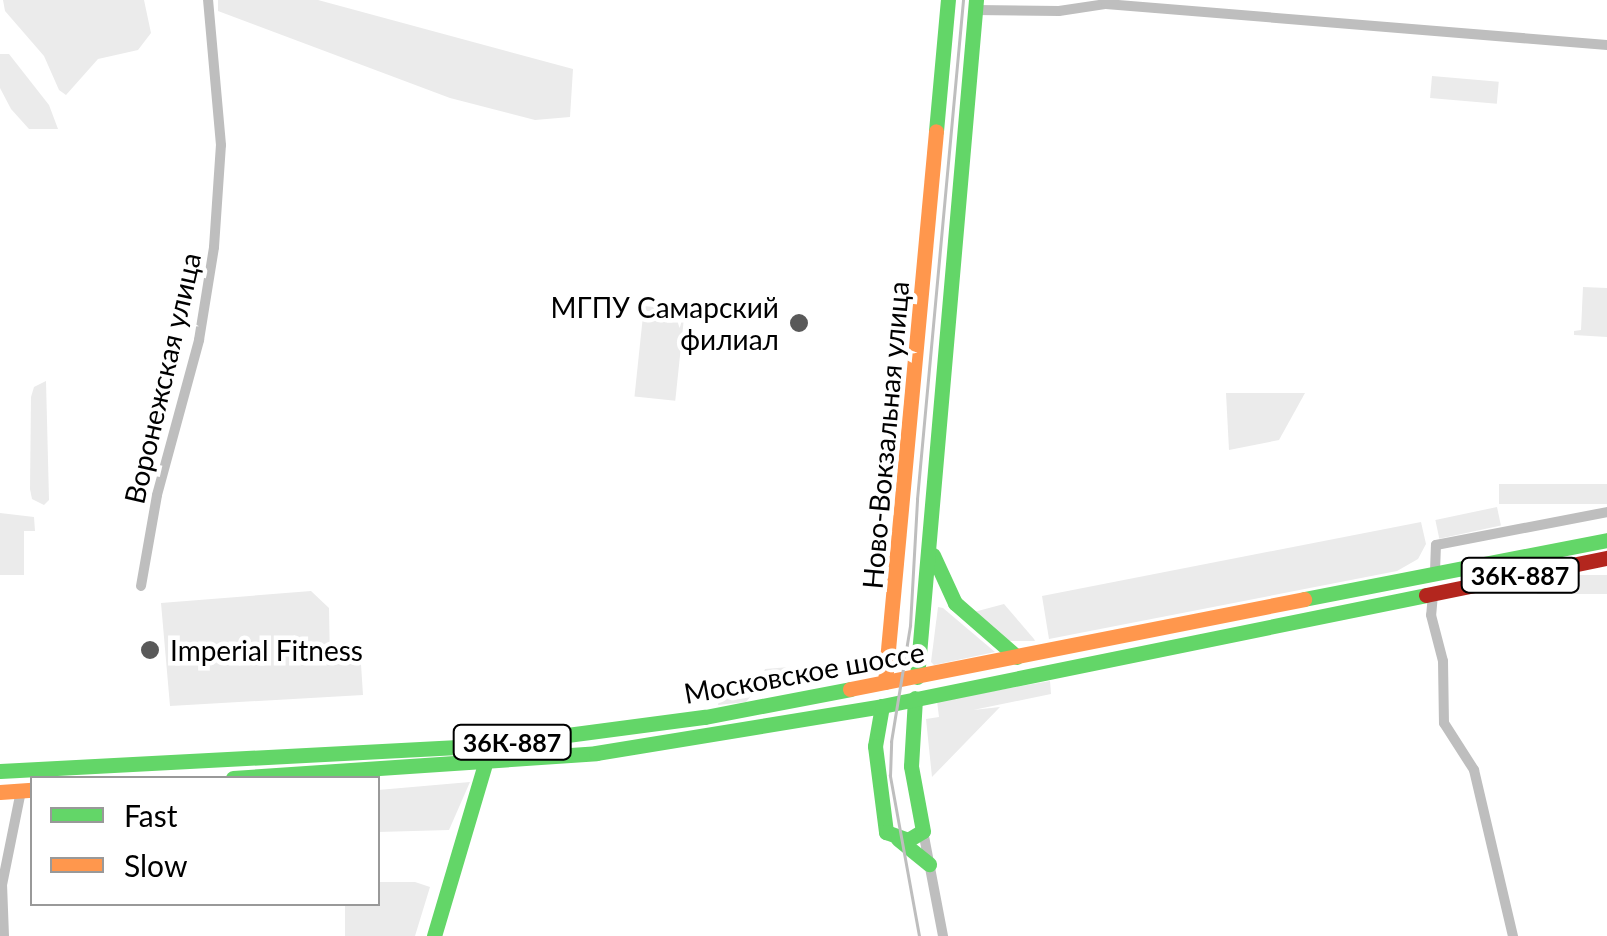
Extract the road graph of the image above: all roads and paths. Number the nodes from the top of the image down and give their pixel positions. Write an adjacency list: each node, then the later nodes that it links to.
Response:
1 (208, 0): 11 (street, Воронежская улица)
2 (948, 0): 14 (main road, Ново-Вокзальная улица)
3 (975, 5): 4 (street); 7 (main road, Ново-Вокзальная улица)
4 (1607, 45)
5 (1607, 512): 10 (street)
6 (1607, 540): 10 (main road, Московское шоссе / 36К-887)
7 (930, 543): 12 (main road); 13 (main road, Ново-Вокзальная улица)
8 (1607, 548): 10 (main road, Московское шоссе / 36К-887)
9 (1607, 558): 10 (main road, Московское шоссе / 36К-887)
10 (1435, 582): 12 (main road, Московское шоссе / 36К-887); 13 (main road, Московское шоссе / 36К-887); 28 (street)
11 (141, 586)
12 (1022, 661): 13 (main road, Московское шоссе / 36К-887)
13 (916, 688): 14 (main road, Московское шоссе / 36К-887); 22 (main road, Ново-Вокзальная улица)
14 (883, 694): 15 (main road, Московское шоссе / 36К-887); 16 (main road, Московское шоссе / 36К-887); 23 (main road, Ново-Вокзальная улица)
15 (487, 759): 17 (main road, Московское шоссе / 36К-887); 18 (main road, Московское шоссе / 36К-887); 26 (main road)
16 (0, 771)
17 (126, 776)
18 (260, 776)
19 (0, 784): 20 (main road)
20 (27, 786): 21 (main road); 25 (street)
21 (0, 792)
22 (922, 831): 23 (main road); 24 (street, Ново-Вокзальная улица)
23 (898, 840): 24 (main road)
24 (929, 863): 27 (street, Ново-Вокзальная улица)
25 (4, 936)
26 (434, 936)
27 (943, 936)
28 (1513, 936)

